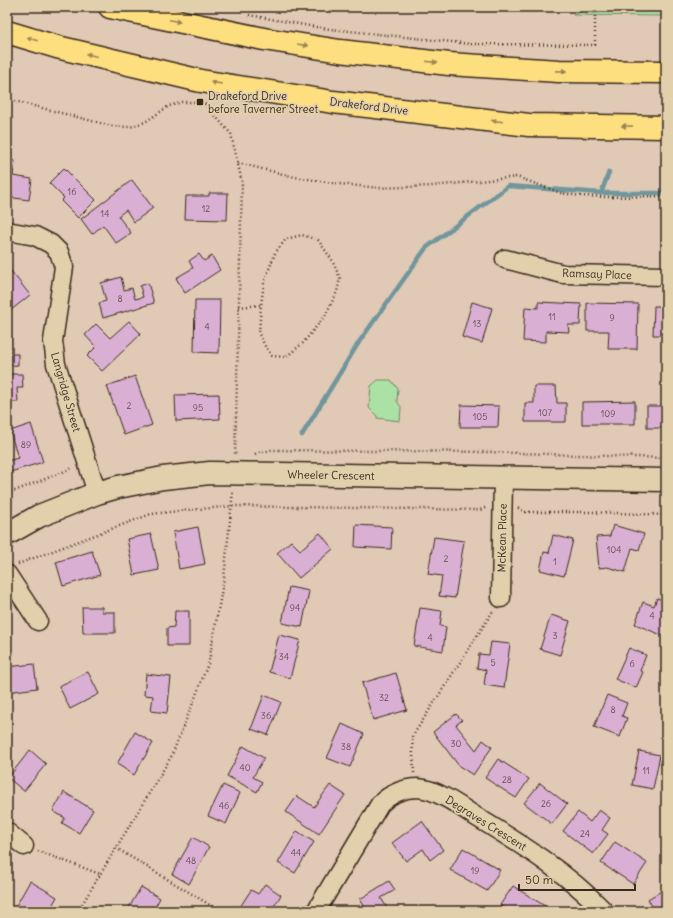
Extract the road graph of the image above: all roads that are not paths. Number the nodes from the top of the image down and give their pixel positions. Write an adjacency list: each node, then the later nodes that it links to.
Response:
1 (110, 7): 3 (highway, one-way to 3)
2 (7, 32): 4 (highway, Drakeford Drive, one-way to 2)
3 (666, 72)
4 (666, 127)
5 (7, 231): 10 (street, Langridge Street)
6 (505, 259): 7 (street, Ramsay Place)
7 (666, 276)
8 (503, 478): 9 (street, Wheeler Crescent); 10 (street, Wheeler Crescent); 13 (street, McKean Place)
9 (666, 480)
10 (97, 493): 11 (street, Wheeler Crescent)
11 (7, 534)
12 (12, 570): 14 (street)
13 (501, 598)
14 (38, 621)
15 (7, 832): 16 (street)
16 (24, 846)
17 (316, 911): 18 (street, Degraves Crescent)
18 (604, 911)

